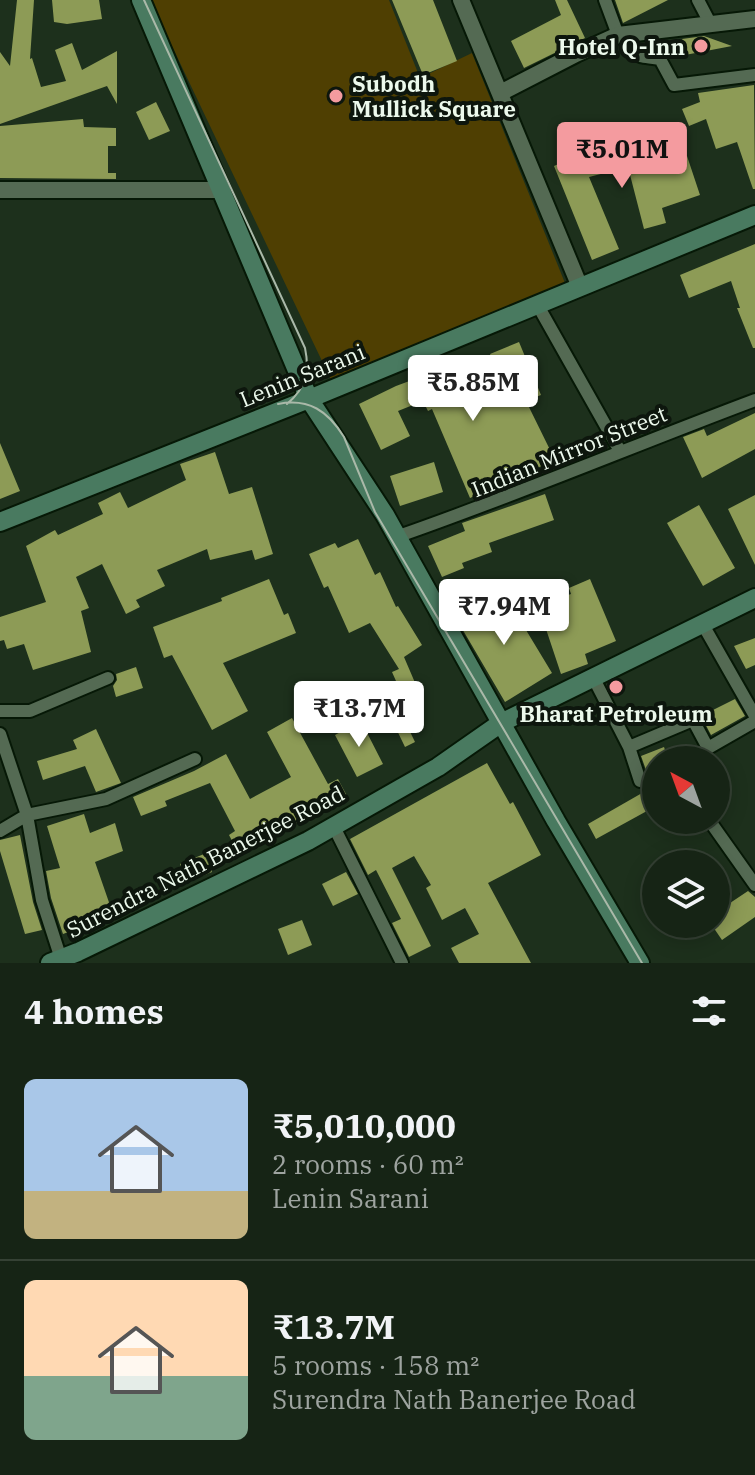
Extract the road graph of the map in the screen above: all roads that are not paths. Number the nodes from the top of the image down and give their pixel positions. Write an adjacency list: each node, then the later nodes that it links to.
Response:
1 (141, 0): 11 (main road)
2 (461, 0): 9 (street)
3 (605, 0): 7 (street)
4 (698, 0): 6 (street)
5 (755, 19): 6 (street)
6 (710, 23): 7 (street)
7 (622, 35): 8 (street); 9 (street)
8 (755, 75)
9 (500, 93): 13 (street)
10 (0, 190): 11 (street)
11 (222, 190): 15 (main road)
12 (755, 215): 13 (main road, Lenin Sarani)
13 (580, 287): 14 (main road, Lenin Sarani)
14 (537, 304): 15 (main road, Lenin Sarani); 17 (street)
15 (309, 399): 18 (main road, Lenin Sarani); 19 (main road)
16 (755, 400): 17 (street, Indian Mirror Street)
17 (620, 451): 19 (street, Indian Mirror Street)
18 (0, 522)
19 (396, 537): 26 (main road)
20 (755, 598): 21 (main road, Surendra Nath Banerjee Road)
21 (702, 623): 22 (main road, Surendra Nath Banerjee Road); 25 (street)
22 (593, 677): 26 (main road, Surendra Nath Banerjee Road); 28 (street)
23 (108, 678): 24 (street)
24 (0, 711)
25 (755, 718): 28 (street)
26 (501, 723): 33 (main road, Surendra Nath Banerjee Road); 39 (main road)
27 (0, 734): 29 (street)
28 (629, 747): 31 (street)
29 (3, 752): 32 (street)
30 (195, 759): 32 (street)
31 (642, 780)
32 (27, 815): 34 (street); 37 (street)
33 (333, 825): 37 (main road, Surendra Nath Banerjee Road); 38 (street)
34 (0, 831)
35 (719, 834): 36 (street)
36 (755, 885)
37 (55, 961)
38 (402, 963)
39 (640, 963)

